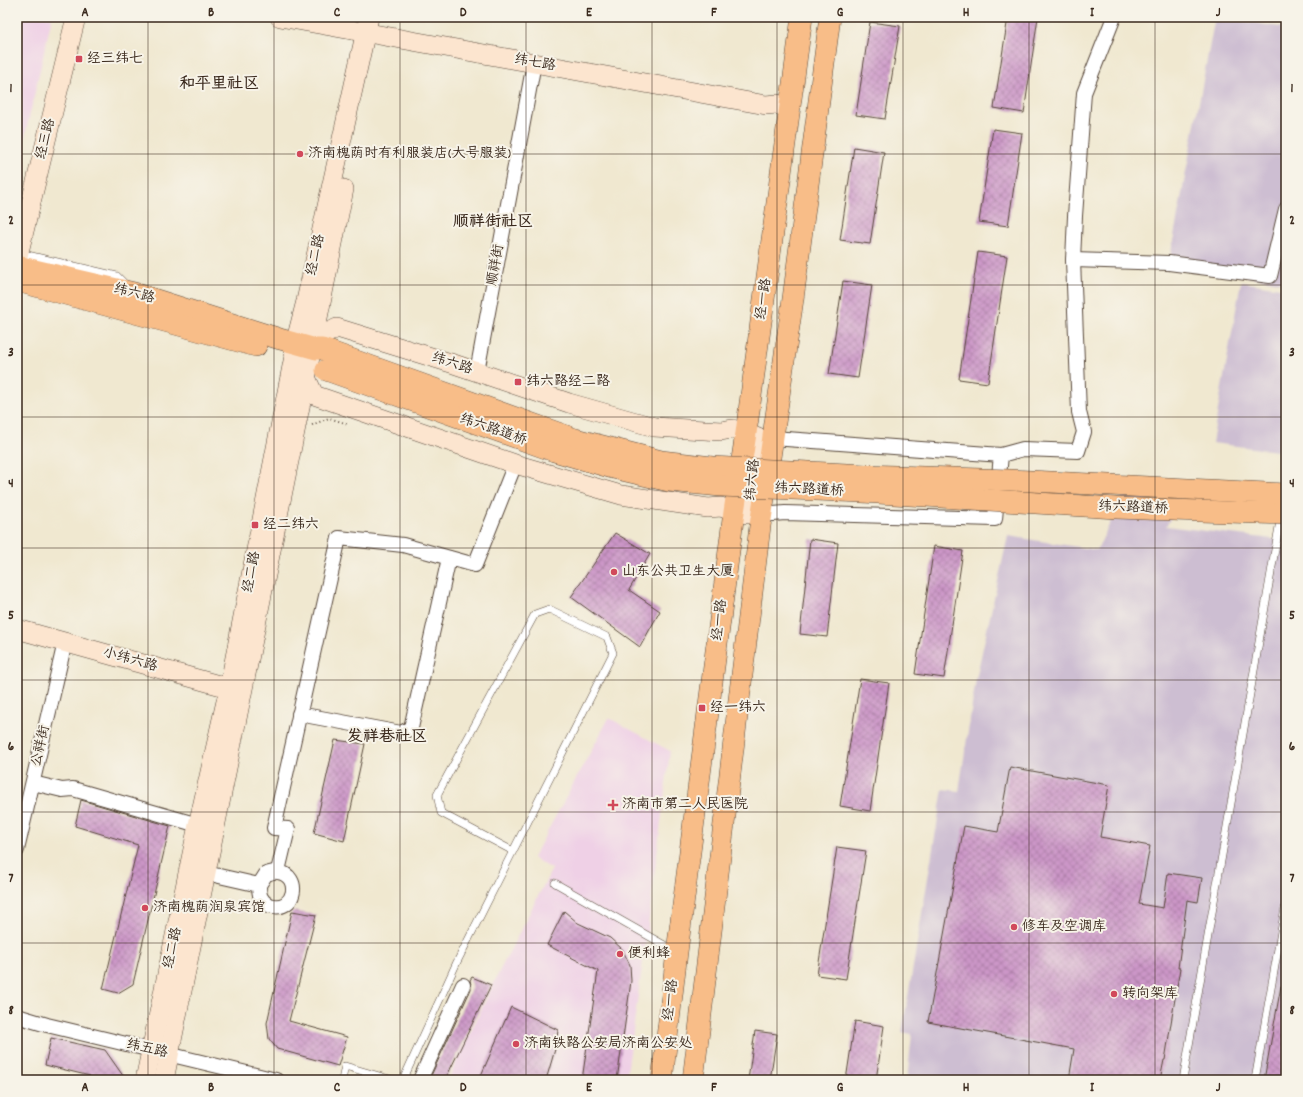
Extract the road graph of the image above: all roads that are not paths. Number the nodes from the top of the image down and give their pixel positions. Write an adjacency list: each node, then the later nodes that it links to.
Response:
1 (76, 17): 10 (street, 经三路)
2 (280, 17): 6 (street, 纬七路)
3 (802, 17): 8 (main road, 经一路)
4 (830, 17): 16 (main road, 经一路)
5 (1114, 17): 11 (street)
6 (372, 25): 7 (street, 纬七路); 13 (street, 经二路)
7 (534, 63): 8 (street, 纬七路); 14 (street, 顺祥街)
8 (789, 109): 15 (main road, 经一路)
9 (1286, 209): 11 (street)
10 (18, 260): 13 (main road, 纬六路)
11 (1073, 260): 17 (street)
12 (17, 281): 13 (main road, 纬六路)
13 (311, 356): 14 (street, 纬六路); 18 (street, 纬六路); 20 (main road, 纬六路道桥, bridge); 22 (main road, 纬六路道桥, bridge); 27 (street, 经二路)
14 (477, 372): 15 (street, 纬六路)
15 (746, 433): 21 (main road, 经一路); 23 (street, 纬六路)
16 (772, 438): 17 (street); 23 (main road, 经一路)
17 (1001, 455): 23 (street)
18 (515, 464): 21 (street, 纬六路); 24 (street)
19 (1286, 487): 53 (lane)
20 (1286, 494)
21 (734, 512): 23 (street, 纬六路); 39 (main road, 经一路)
22 (1286, 514)
23 (761, 515): 52 (main road, 经一路)
24 (449, 558): 28 (street); 28 (street)
25 (17, 629): 26 (street, 小纬六路)
26 (65, 642): 27 (street, 小纬六路); 29 (street, 公祥街)
27 (236, 690): 30 (street, 经二路); 35 (street, 经二路)
28 (299, 714): 34 (street)
29 (33, 783): 30 (street); 31 (street, 公祥街)
30 (198, 825): 35 (street, 经二路)
31 (19, 835): 32 (street, 公祥街)
32 (17, 850)
33 (513, 851): 33 (lane); 49 (lane)
34 (278, 871): 37 (street); 37 (street)
35 (198, 872): 37 (street); 42 (street, 经二路); 43 (street, 经二路)
36 (555, 883): 39 (lane)
37 (259, 885)
38 (1286, 903): 54 (lane)
39 (677, 952): 51 (main road, 经一路)
40 (463, 985): 50 (street)
41 (17, 1016): 42 (street, 纬五路)
42 (151, 1050): 43 (street, 纬五路); 44 (street, 经二路)
43 (170, 1054): 45 (street, 经二路); 46 (street, 纬五路)
44 (145, 1080)
45 (164, 1080)
46 (276, 1080)
47 (342, 1080): 48 (lane)
48 (393, 1080)
49 (404, 1080)
50 (420, 1080)
51 (662, 1080)
52 (693, 1080)
53 (1183, 1080)
54 (1255, 1080)

